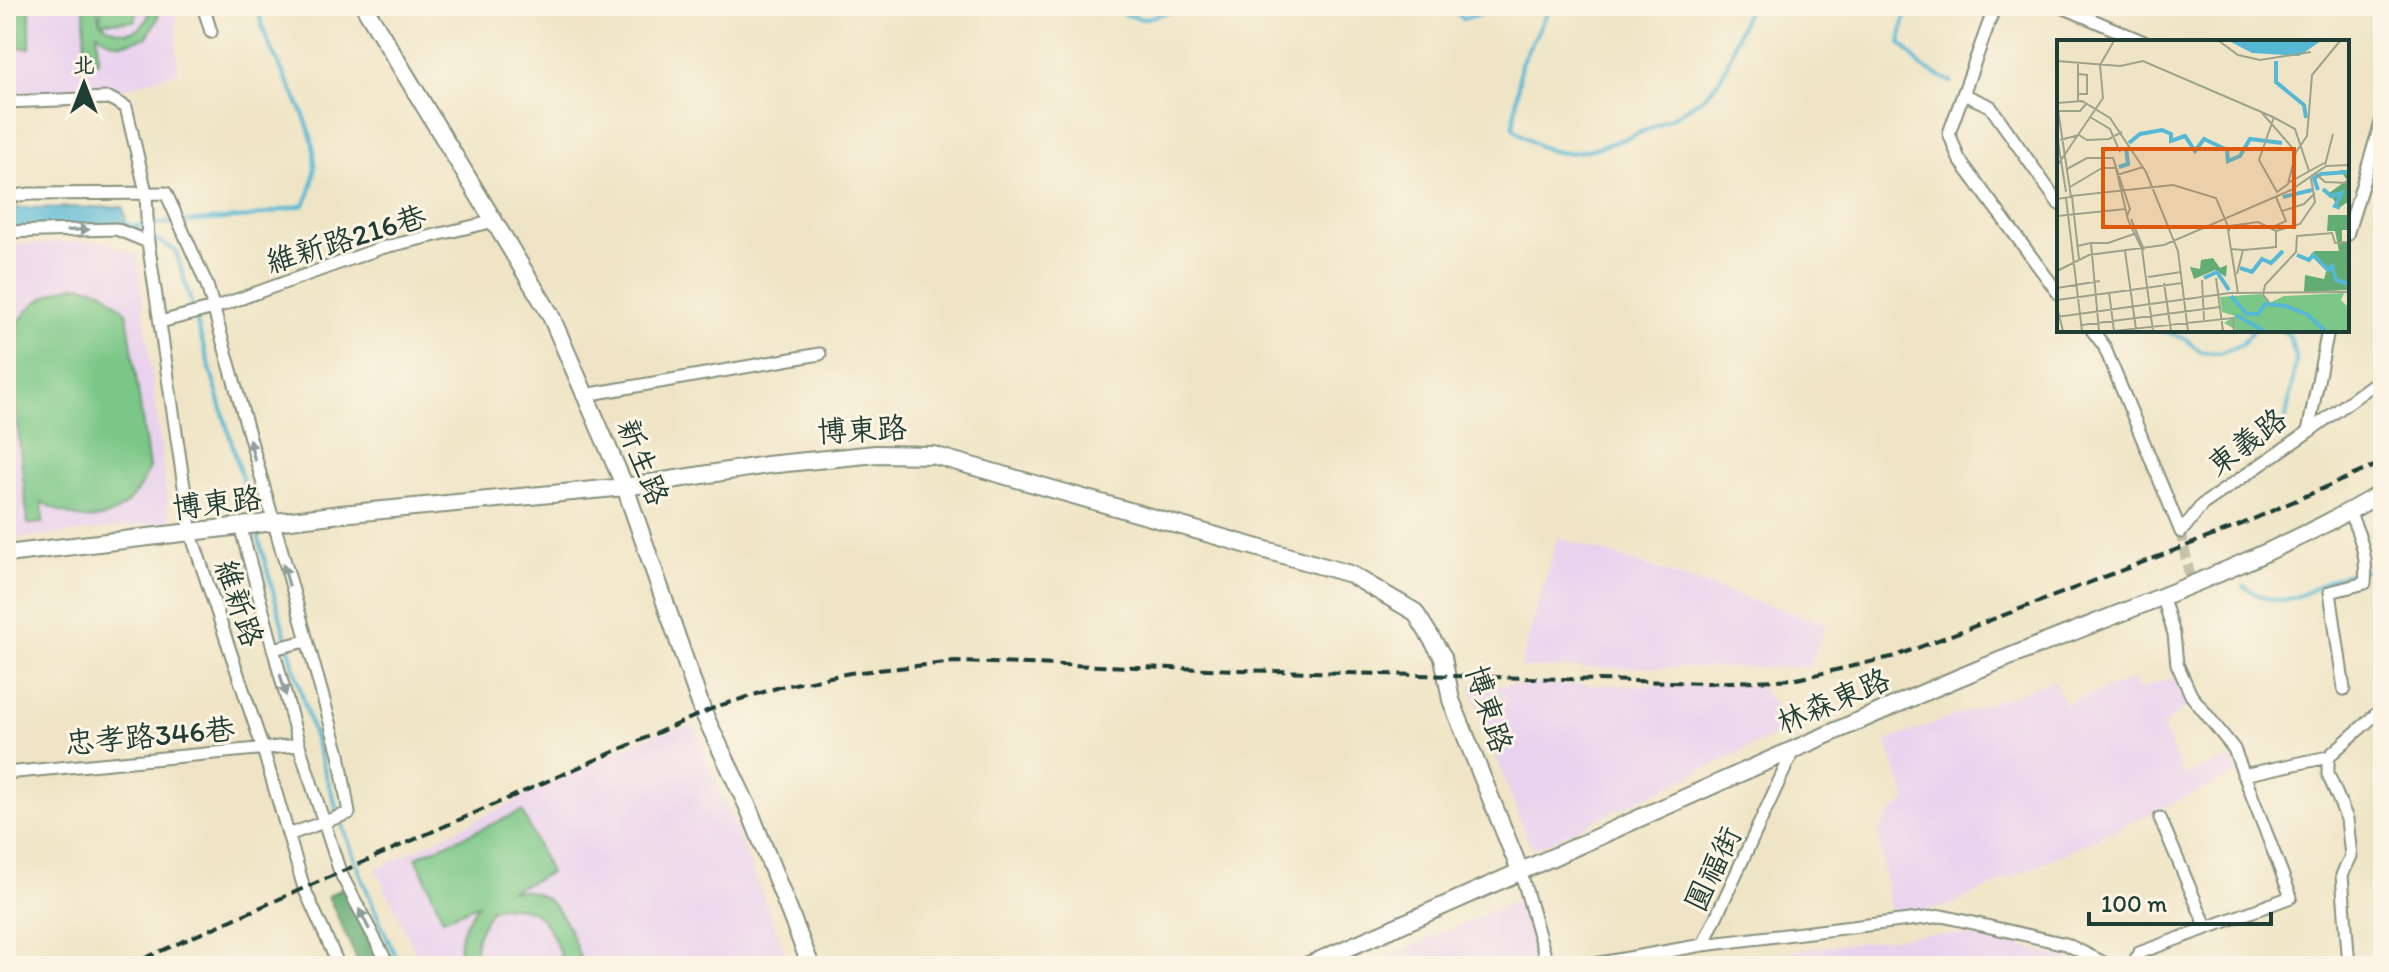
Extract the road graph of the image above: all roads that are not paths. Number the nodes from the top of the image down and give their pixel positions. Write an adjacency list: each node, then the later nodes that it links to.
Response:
1 (203, 6): 5 (street)
2 (364, 6): 13 (street, 新生路)
3 (1995, 6): 7 (street)
4 (2060, 6): 6 (street)
5 (211, 32)
6 (2139, 40)
7 (1963, 94): 12 (street); 17 (street)
8 (6, 102): 10 (street, 維新路)
9 (2383, 116): 14 (street)
10 (146, 192): 11 (street); 16 (street, 維新路); 18 (street)
11 (6, 197)
12 (2057, 202)
13 (495, 221): 18 (street, 維新路216巷); 24 (street, 新生路)
14 (2349, 228)
15 (6, 232): 16 (street, one-way to 16)
16 (148, 242): 19 (street, 維新路)
17 (2057, 291)
18 (214, 308): 19 (street, 維新路216巷); 29 (street, one-way to 18)
19 (160, 322): 31 (street, 維新路)
20 (2094, 332): 25 (street, 東義路)
21 (2328, 332): 25 (street, 東義路)
22 (820, 354): 24 (street)
23 (2383, 377): 25 (street)
24 (585, 395): 26 (street, 新生路)
25 (2308, 432)
26 (625, 487): 29 (street, 博東路); 47 (street, 博東路); 53 (street, 新生路)
27 (2383, 492): 28 (street, 林森東路)
28 (2349, 512): 33 (street, 林森東路); 36 (street)
29 (272, 525): 30 (street, 博東路); 34 (street, one-way to 29)
30 (241, 529): 31 (street, 博東路); 35 (street)
31 (191, 534): 32 (street, 博東路); 40 (street, 維新路)
32 (6, 554)
33 (2163, 598): 39 (street, 林森東路); 43 (street)
34 (306, 641): 35 (street); 45 (street)
35 (273, 649): 38 (street, one-way to 38)
36 (2344, 689)
37 (2383, 708): 41 (street)
38 (299, 745): 40 (street, 忠孝路346巷); 45 (street)
39 (1795, 747): 47 (street, 林森東路); 49 (street, 圓福街)
40 (263, 749): 42 (street, 忠孝路346巷); 46 (street, 維新路)
41 (2328, 757): 43 (street); 59 (street)
42 (6, 773)
43 (2243, 775): 48 (street)
44 (2160, 818): 48 (street)
45 (326, 819): 46 (street); 52 (street, one-way to 45)
46 (288, 835): 51 (street, 維新路)
47 (1521, 873): 54 (street, 林森東路); 55 (street)
48 (2206, 926): 58 (street)
49 (1703, 945): 56 (street, 圓福街); 57 (street)
50 (2383, 960): 60 (street)
51 (339, 966)
52 (389, 966)
53 (811, 966)
54 (1306, 966)
55 (1548, 966)
56 (1583, 966)
57 (2110, 966)
58 (2132, 966)
59 (2349, 966)
60 (2366, 966)

